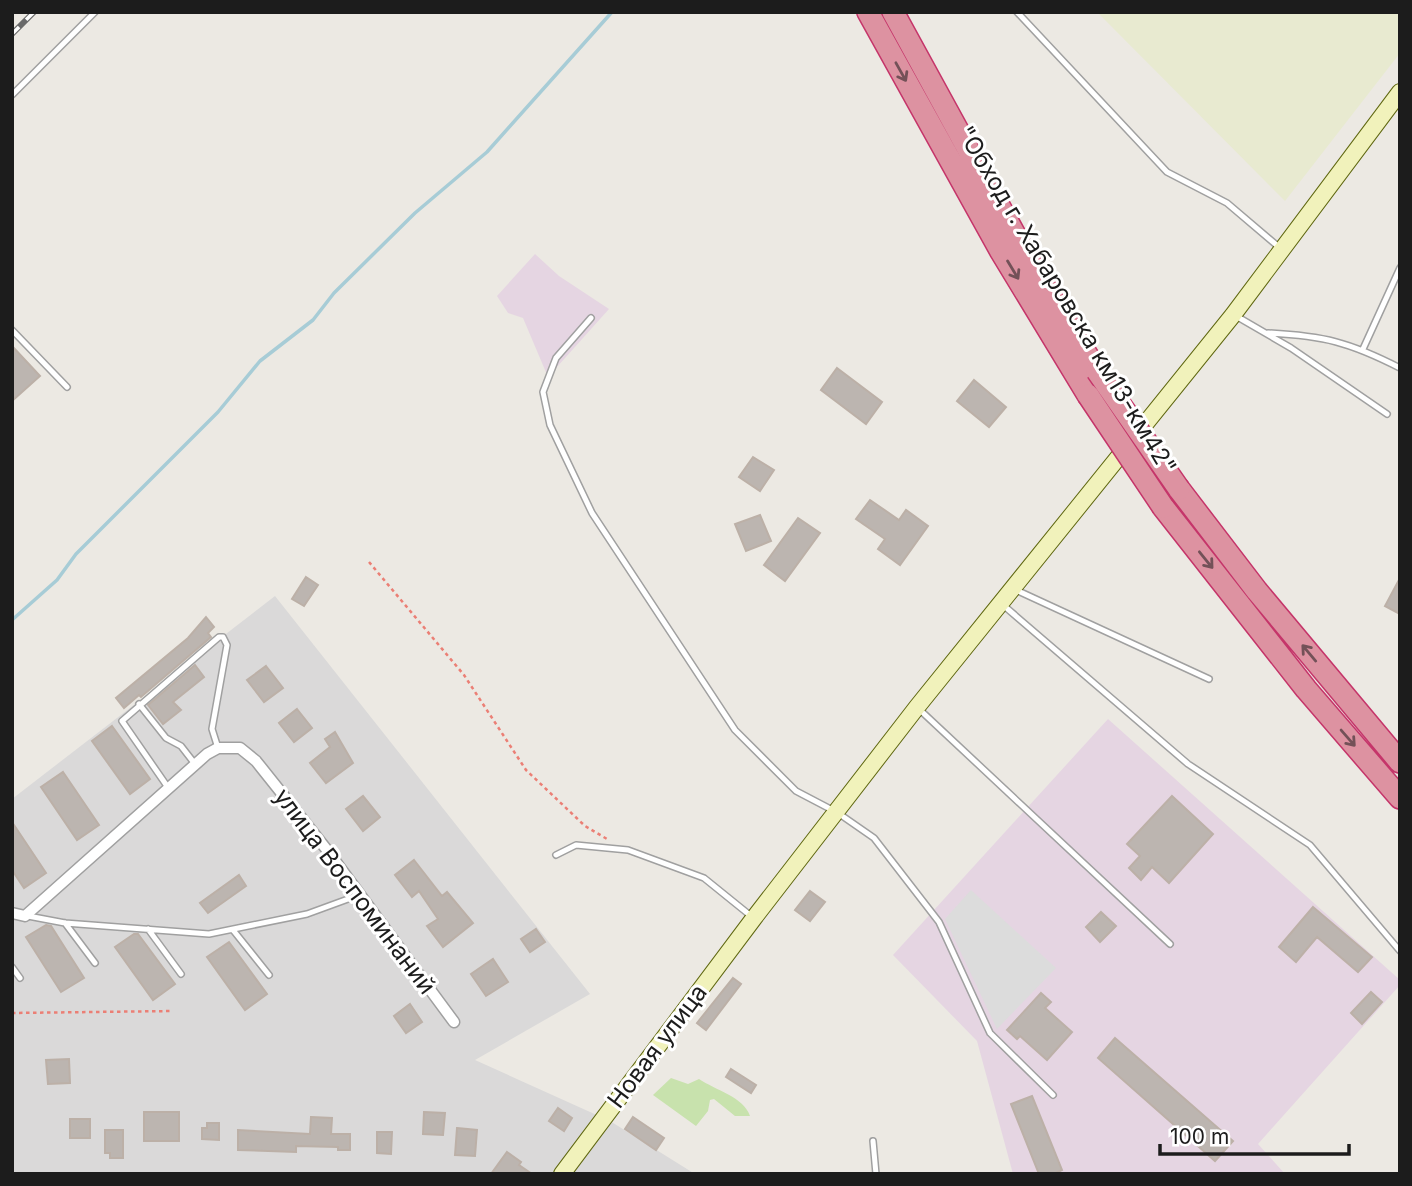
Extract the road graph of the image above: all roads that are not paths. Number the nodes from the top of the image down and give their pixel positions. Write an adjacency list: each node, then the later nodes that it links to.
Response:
1 (95, 12): 6 (lane)
2 (868, 12): 26 (highway, "Обход г. Хабаровска км13-км42", one-way to 26, bridge)
3 (893, 12): 23 (highway, "Обход г. Хабаровска км13-км42", one-way to 3, bridge)
4 (1017, 12): 7 (lane)
5 (1400, 92): 7 (main road, Новая улица)
6 (12, 95)
7 (1282, 250): 9 (main road, Новая улица)
8 (1400, 268): 13 (lane)
9 (1233, 315): 12 (lane); 17 (main road, Новая улица)
10 (592, 318): 27 (lane)
11 (12, 330): 15 (lane)
12 (1265, 333): 13 (lane); 16 (lane)
13 (1363, 349): 14 (lane)
14 (1400, 368)
15 (67, 387)
16 (1387, 414)
17 (1013, 589): 18 (main road, Новая улица); 19 (lane)
18 (1001, 603): 21 (main road, Новая улица); 37 (lane)
19 (1209, 679)
20 (139, 704): 22 (lane); 24 (lane); 25 (lane)
21 (917, 707): 27 (main road, Новая улица); 36 (lane)
22 (218, 748): 24 (street); 29 (street, улица Воспоминаний)
23 (1400, 762)
24 (195, 764): 25 (street)
25 (167, 786): 31 (street)
26 (1400, 798)
27 (838, 813): 32 (main road, Новая улица); 44 (lane)
28 (556, 855): 32 (lane)
29 (359, 895): 35 (lane); 43 (street, улица Воспоминаний)
30 (12, 913): 31 (street)
31 (25, 916): 33 (lane)
32 (754, 918): 46 (main road, Новая улица)
33 (65, 923): 34 (lane); 38 (lane)
34 (148, 929): 35 (lane); 40 (lane)
35 (233, 930): 41 (lane)
36 (1170, 944)
37 (1400, 951)
38 (95, 963)
39 (12, 967): 42 (lane)
40 (181, 974)
41 (269, 975)
42 (20, 978)
43 (454, 1022)
44 (1053, 1095)
45 (873, 1141): 47 (lane)
46 (562, 1174)
47 (876, 1174)

